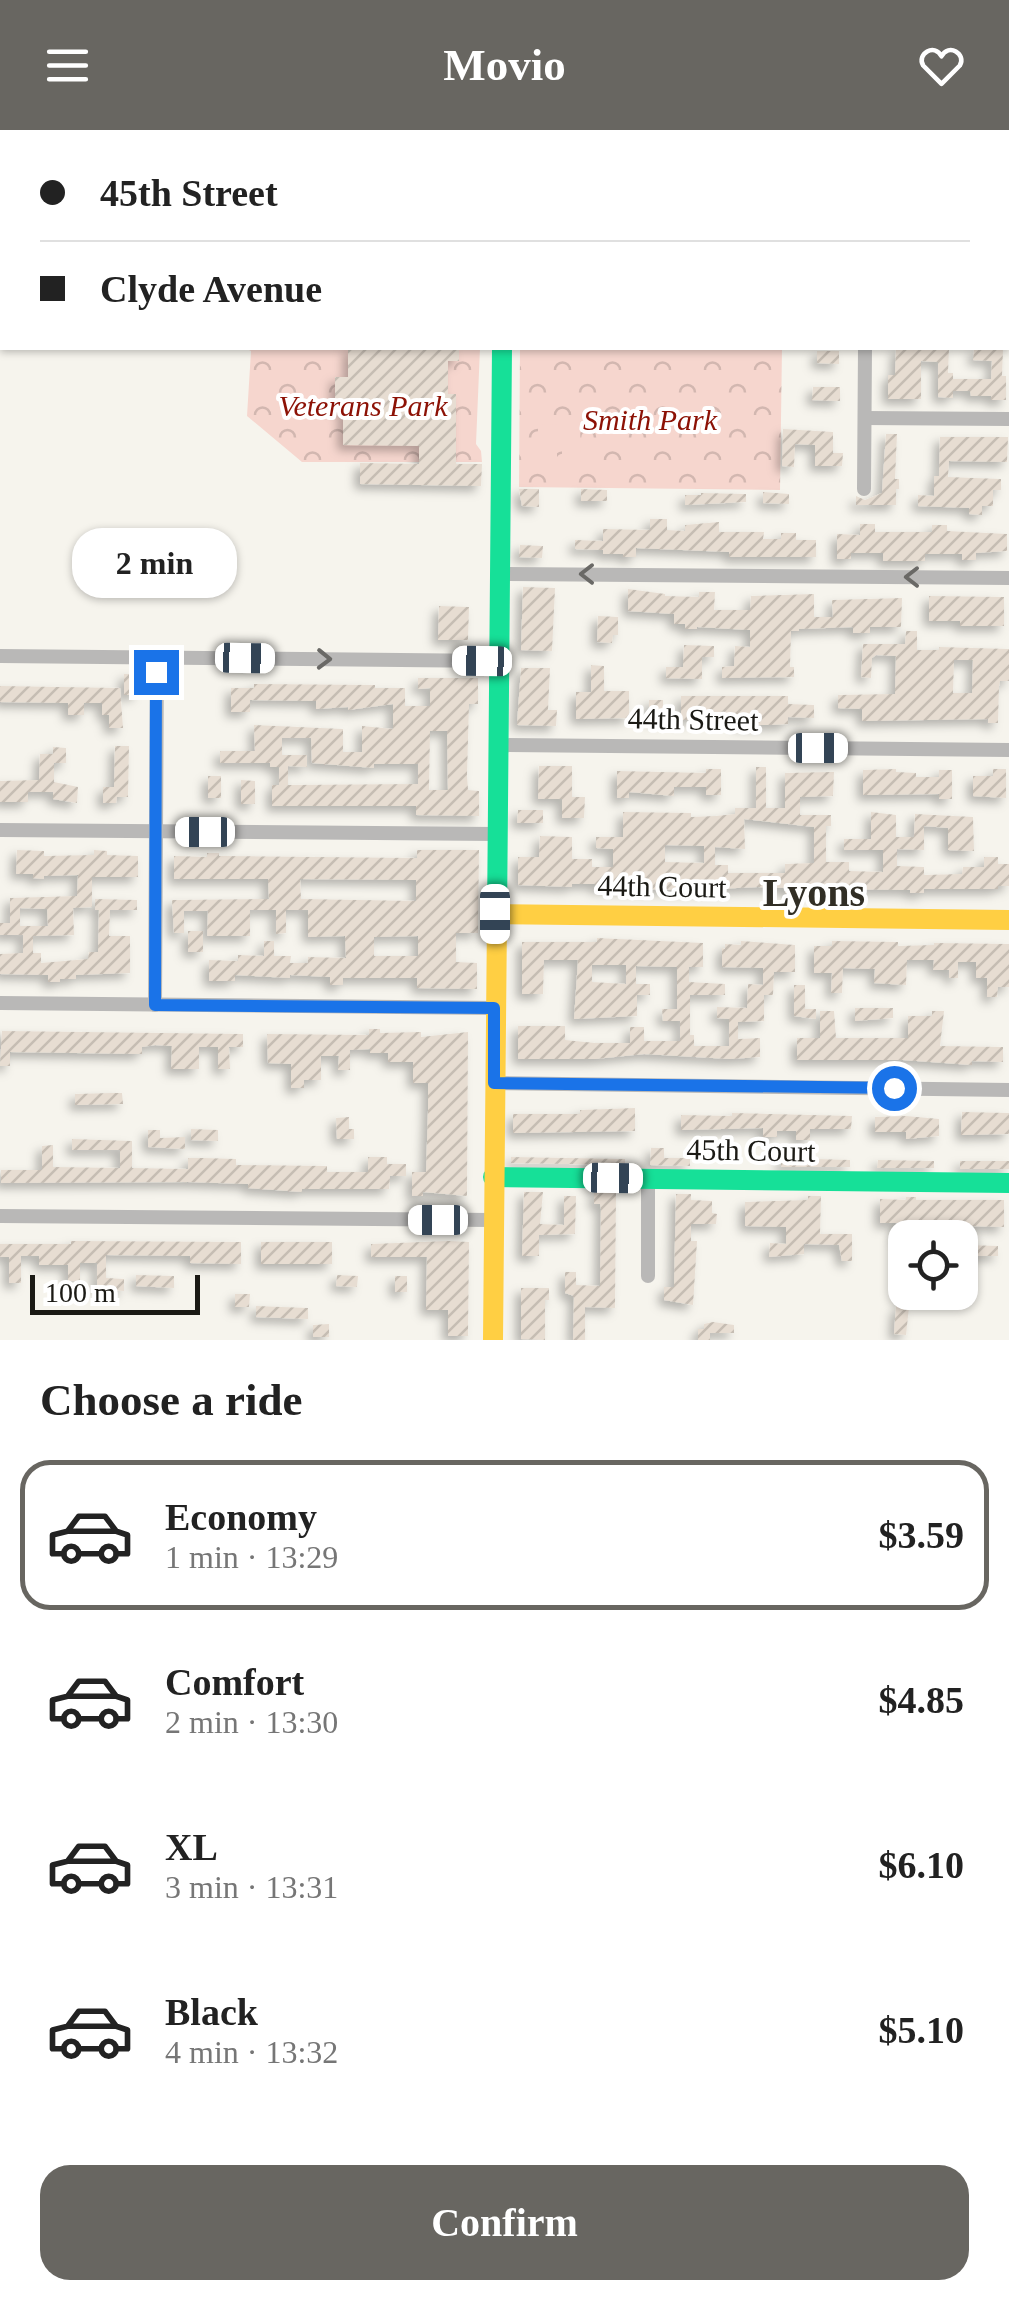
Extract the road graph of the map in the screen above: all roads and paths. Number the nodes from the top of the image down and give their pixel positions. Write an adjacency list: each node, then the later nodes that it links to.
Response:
1 (502, 350): 6 (street)
2 (865, 350): 3 (street)
3 (865, 418): 4 (street); 5 (street)
4 (1009, 419)
5 (864, 490)
6 (499, 574): 7 (street, one-way to 6); 10 (street)
7 (1009, 578)
8 (0, 656): 9 (street)
9 (157, 657): 10 (street, one-way to 10); 14 (street)
10 (498, 661): 11 (street)
11 (497, 745): 12 (street, 44th Street); 15 (street)
12 (1009, 750)
13 (0, 830): 14 (street)
14 (156, 832): 15 (street); 19 (street)
15 (496, 834): 16 (street)
16 (495, 914): 17 (street, 44th Court); 20 (street)
17 (1009, 920)
18 (0, 1004): 19 (street)
19 (155, 1005): 20 (street)
20 (494, 1008): 21 (street)
21 (494, 1083): 22 (street); 23 (street)
22 (1009, 1090)
23 (493, 1176): 24 (street, 45th Court); 27 (street)
24 (648, 1179): 25 (street, 45th Court); 28 (street)
25 (1009, 1183)
26 (0, 1216): 27 (street)
27 (492, 1220): 29 (street)
28 (648, 1276)
29 (492, 1340)

